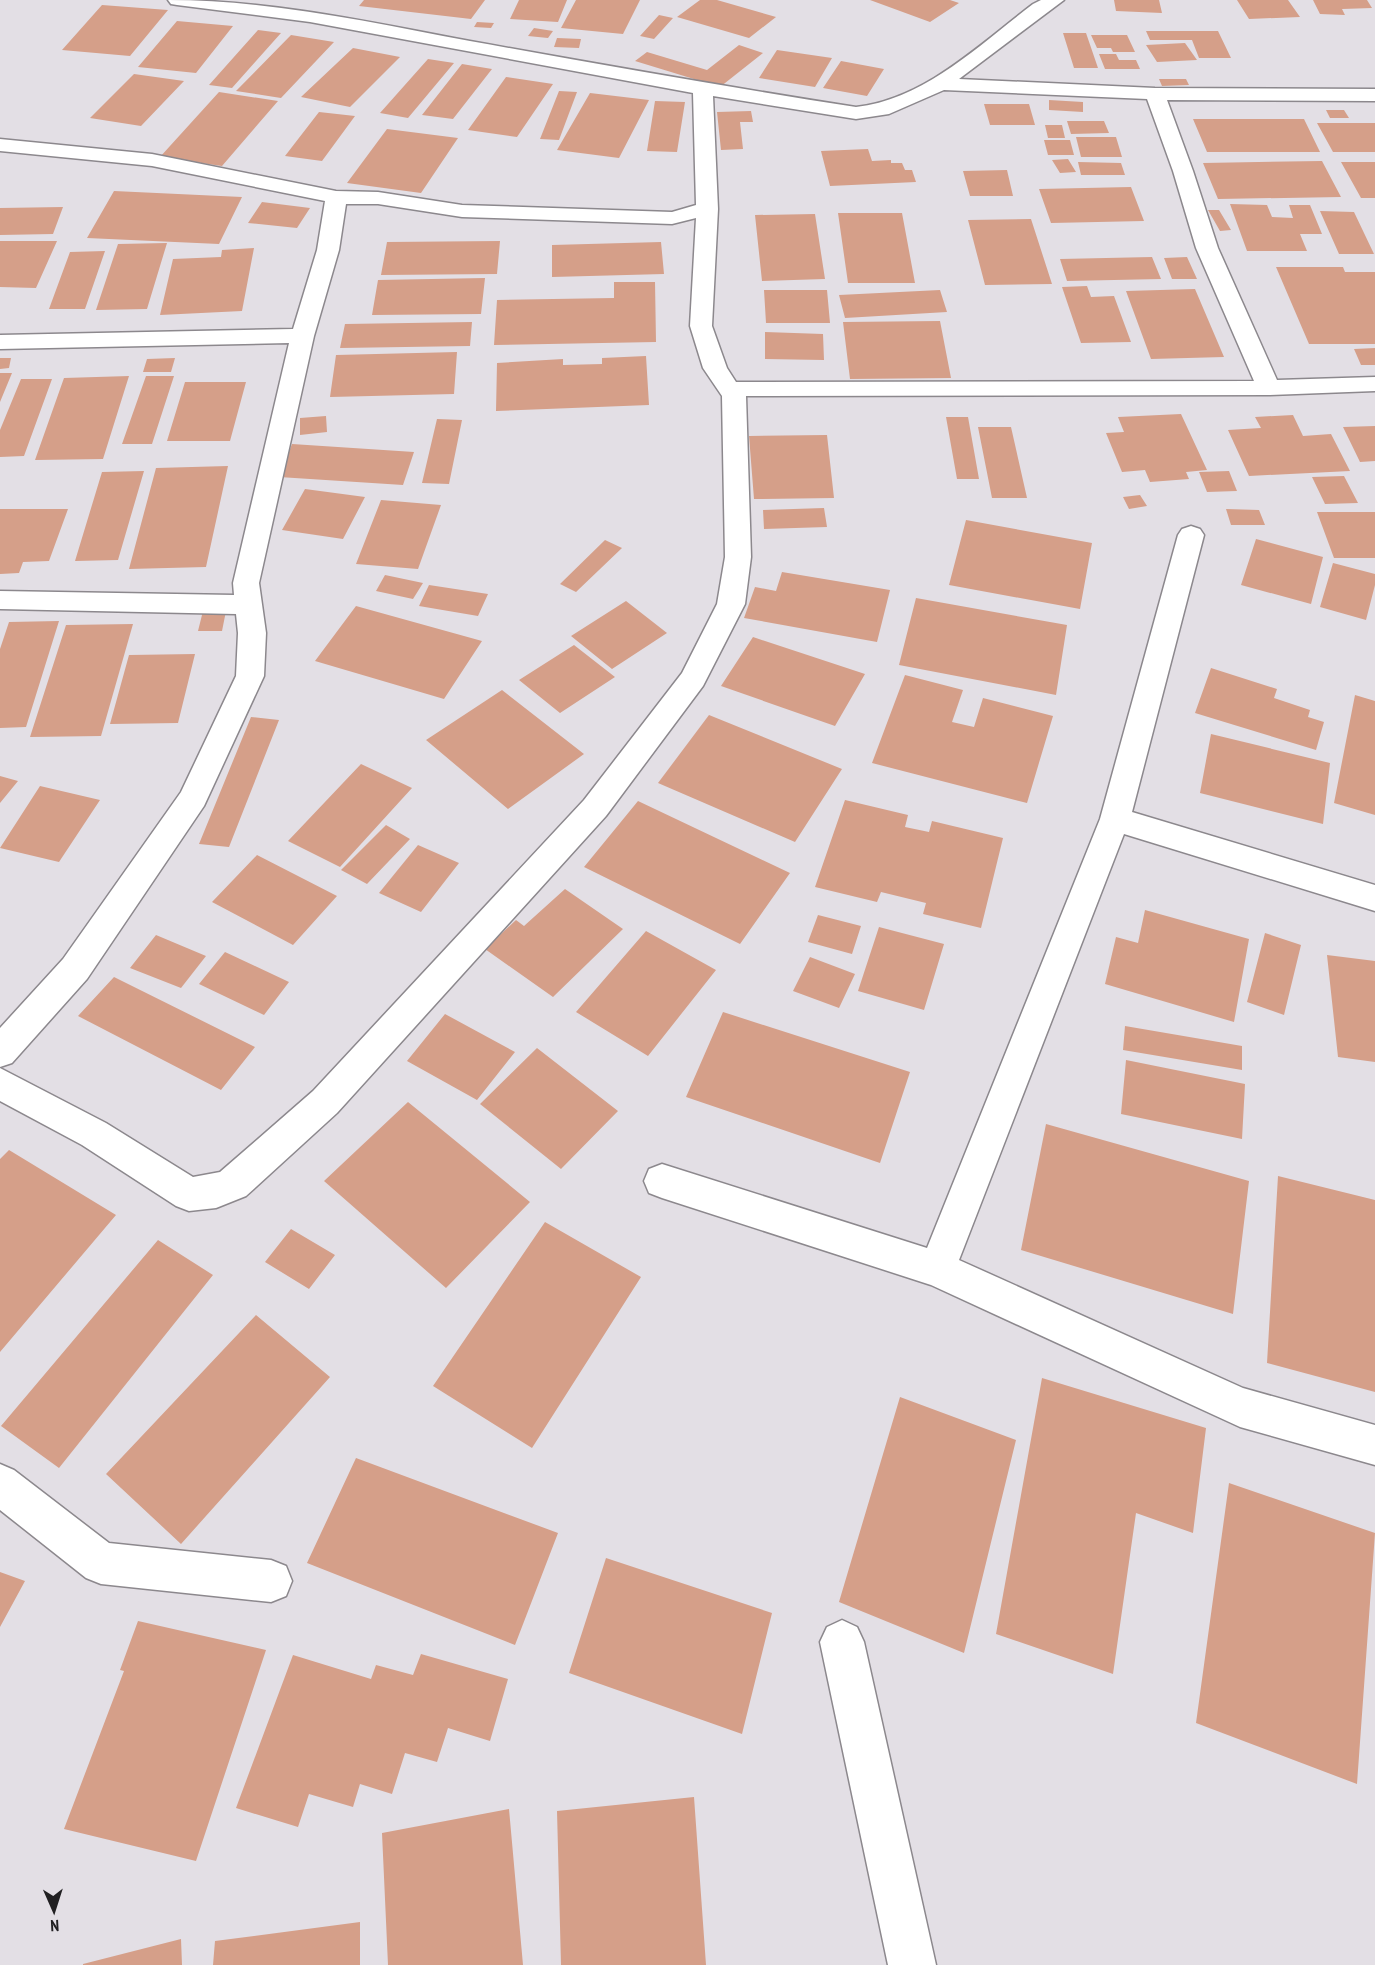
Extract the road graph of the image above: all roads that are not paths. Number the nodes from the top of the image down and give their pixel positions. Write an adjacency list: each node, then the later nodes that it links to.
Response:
1 (177, 0): 5 (street)
2 (1020, 3): 3 (street)
3 (1047, 4): 4 (street)
4 (941, 84): 5 (street); 6 (street)
5 (703, 88): 10 (street)
6 (1155, 94): 7 (street); 14 (street)
7 (1375, 95)
8 (0, 145): 9 (street)
9 (336, 197): 10 (street); 11 (street)
10 (707, 209): 15 (street)
11 (302, 336): 12 (street); 18 (street)
12 (0, 342)
13 (1375, 384): 14 (street)
14 (1269, 388): 15 (street)
15 (728, 389): 22 (street)
16 (1191, 535): 19 (street)
17 (0, 600): 18 (street)
18 (248, 604): 21 (street)
19 (1115, 819): 20 (street); 24 (street)
20 (1375, 898)
21 (0, 1052)
22 (0, 1083)
23 (662, 1181): 24 (street)
24 (937, 1269): 25 (street)
25 (1375, 1446)
26 (0, 1484): 27 (street)
27 (271, 1581)
28 (842, 1642): 29 (street)
29 (912, 1965)

